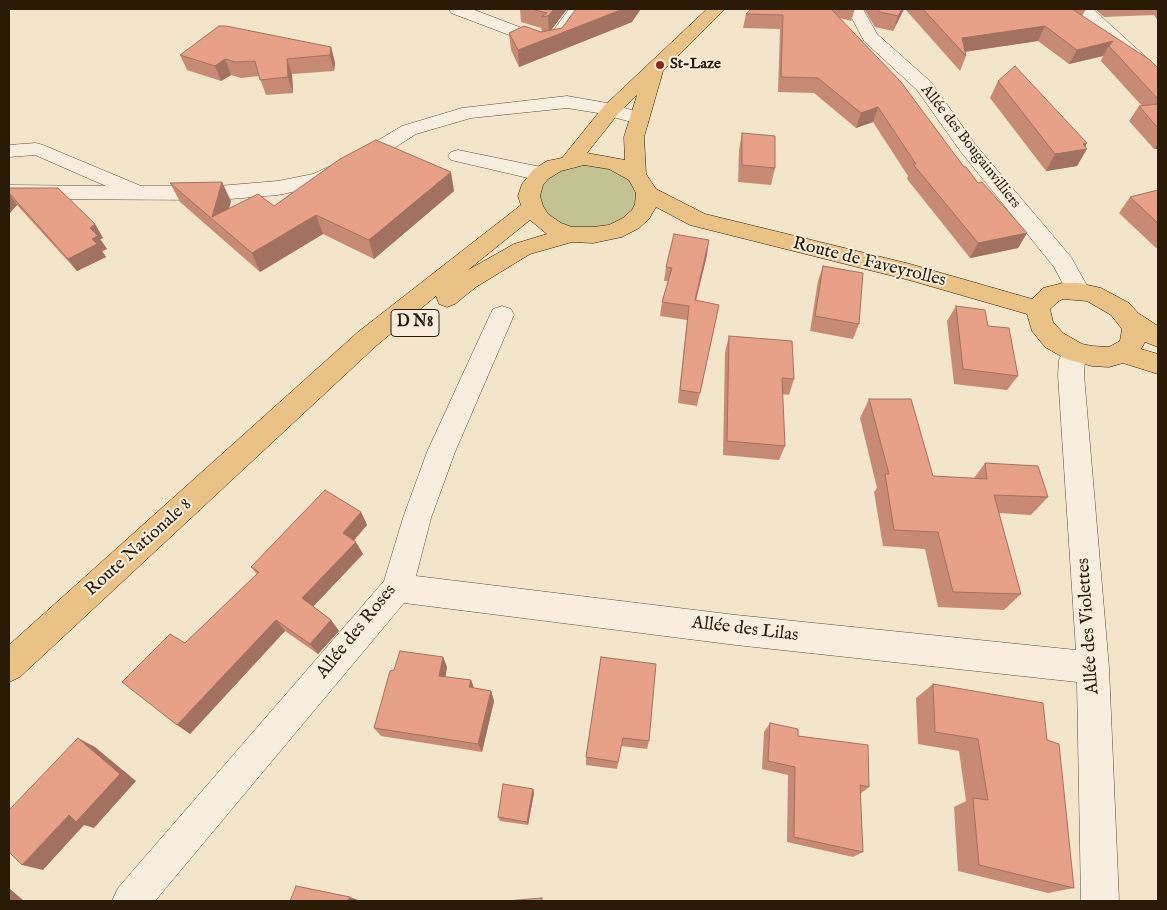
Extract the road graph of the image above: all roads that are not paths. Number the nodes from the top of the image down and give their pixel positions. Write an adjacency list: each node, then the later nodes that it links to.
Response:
1 (457, 9): 2 (street)
2 (578, 9)
3 (718, 9): 6 (main road)
4 (855, 9): 21 (street, Allée des Bougainvilliers)
5 (1084, 9): 7 (street)
6 (654, 71): 8 (main road); 9 (main road)
7 (1158, 78)
8 (611, 110): 9 (street); 12 (main road); 16 (street)
9 (639, 118): 14 (main road)
10 (9, 151): 16 (street)
11 (458, 156): 13 (street)
12 (570, 161): 13 (main road); 14 (main road)
13 (541, 174): 17 (main road)
14 (642, 184): 18 (main road, Route de Faveyrolles); 19 (main road)
15 (9, 192): 16 (street)
16 (140, 193)
17 (532, 207): 20 (main road); 29 (main road, Route Nationale 8 / D N8)
18 (698, 220): 19 (main road, Route de Faveyrolles); 22 (main road, Route de Faveyrolles)
19 (631, 223): 20 (main road)
20 (571, 234): 29 (main road, Route Nationale 8 / D N8)
21 (1078, 291): 22 (main road); 24 (main road)
22 (1038, 309): 26 (main road)
23 (502, 315): 30 (street, Allée des Roses)
24 (1129, 319): 25 (main road); 27 (main road)
25 (1158, 338)
26 (1075, 352): 27 (main road); 32 (street, Allée des Violettes)
27 (1123, 353): 28 (main road)
28 (1158, 364)
29 (269, 429): 31 (main road, Route Nationale 8 / D N8)
30 (397, 588): 32 (street, Allée des Lilas); 33 (street, Allée des Roses)
31 (9, 666)
32 (1093, 668): 34 (street, Allée des Violettes)
33 (131, 901)
34 (1100, 901)

